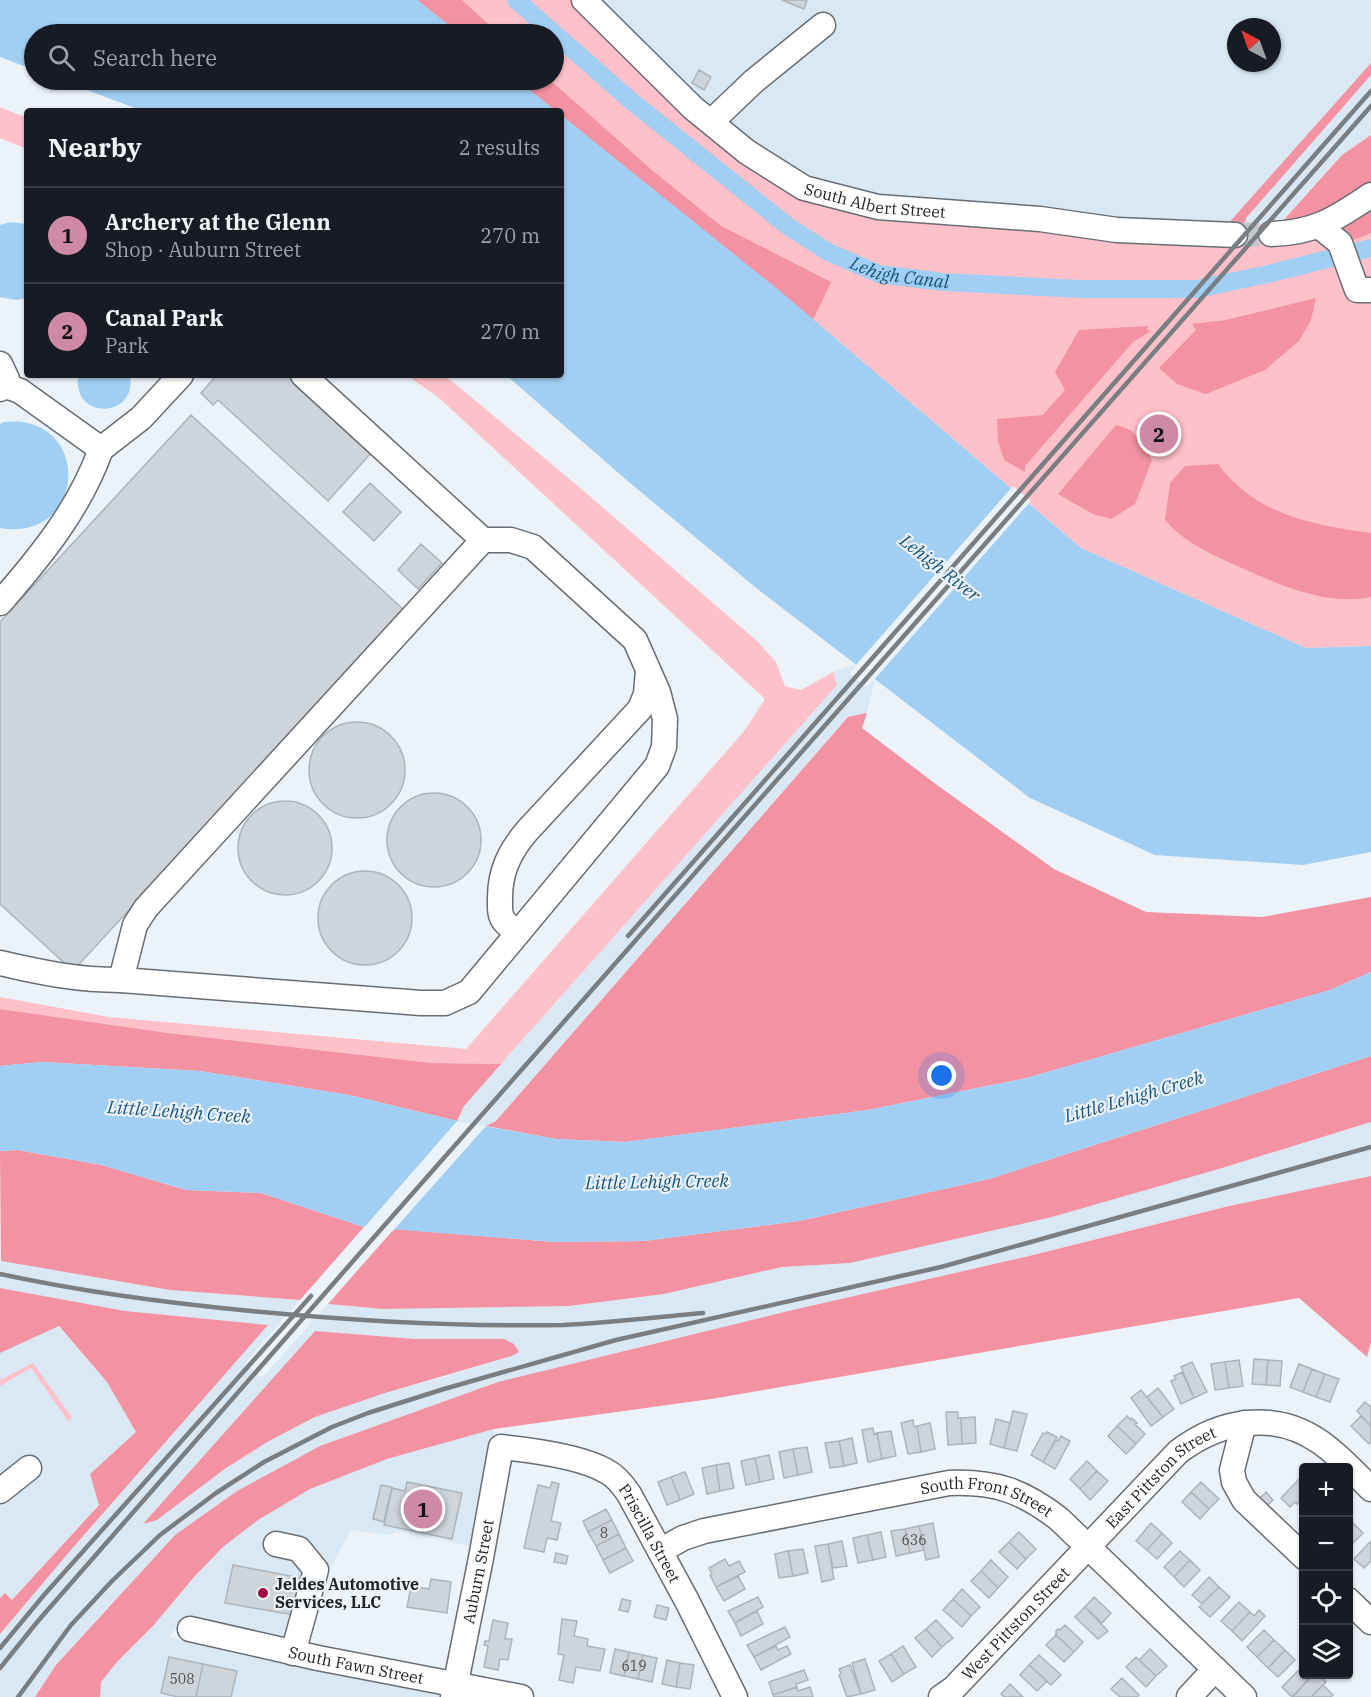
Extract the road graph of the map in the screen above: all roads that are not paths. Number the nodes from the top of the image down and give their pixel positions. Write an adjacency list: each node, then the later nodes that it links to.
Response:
1 (584, 0): 3 (street, South Albert Street)
2 (823, 25): 3 (street)
3 (711, 122): 7 (street, South Albert Street)
4 (1371, 195): 5 (street)
5 (1320, 226): 6 (street); 8 (street)
6 (1271, 234)
7 (1235, 235)
8 (1364, 290)
9 (178, 378): 12 (street)
10 (306, 378): 13 (street)
11 (2, 380): 12 (street)
12 (101, 449): 14 (street)
13 (483, 540): 15 (street); 18 (street)
14 (0, 603)
15 (648, 668): 16 (street); 16 (street)
16 (518, 933): 18 (street)
17 (0, 963): 18 (street)
18 (121, 980)
19 (1244, 1423): 22 (street, East Pittston Street); 25 (street, East Pittston Street); 27 (street)
20 (501, 1447): 26 (street, Priscilla Street); 33 (street, Auburn Street)
21 (29, 1468): 23 (street)
22 (1371, 1489)
23 (0, 1491)
24 (276, 1544): 31 (street)
25 (1088, 1548): 26 (street, South Front Street); 32 (street, South Front Street); 36 (street, West Pittston Street)
26 (660, 1551): 35 (street, Priscilla Street)
27 (1299, 1552)
28 (1353, 1605): 29 (street)
29 (1371, 1622)
30 (190, 1629): 31 (street, South Fawn Street)
31 (293, 1653): 33 (street, South Fawn Street)
32 (1215, 1669): 37 (street); 38 (street, South Front Street)
33 (454, 1691): 34 (street, South Fawn Street)
34 (521, 1697)
35 (735, 1697)
36 (941, 1697)
37 (1189, 1697)
38 (1244, 1697)

